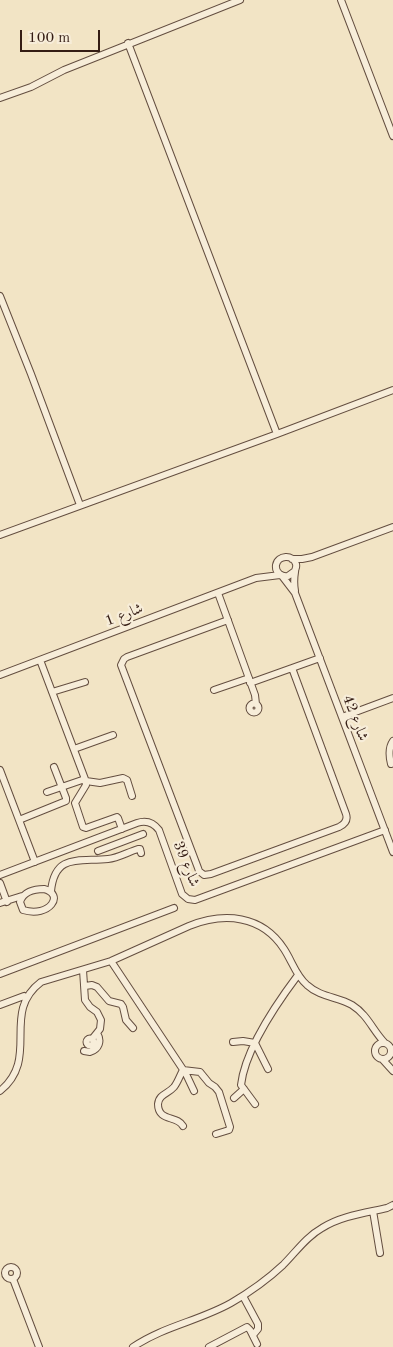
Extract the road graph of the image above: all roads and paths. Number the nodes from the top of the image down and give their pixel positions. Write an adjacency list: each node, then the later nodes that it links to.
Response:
1 (240, 0): 3 (street)
2 (342, 0): 5 (street)
3 (128, 43): 4 (street); 8 (street)
4 (0, 98)
5 (393, 136)
6 (0, 296): 9 (street)
7 (393, 390): 8 (street)
8 (277, 434): 9 (street)
9 (80, 505): 11 (street)
10 (393, 527): 12 (street)
11 (0, 535)
12 (312, 557): 13 (street); 15 (street)
13 (292, 558): 14 (street); 15 (street)
14 (276, 564): 16 (street); 17 (street, شارع 1)
15 (295, 570): 16 (street); 19 (street, شارع 42)
16 (281, 575): 17 (street, شارع 1); 19 (street, شارع 42)
17 (256, 578): 18 (street, شارع 1)
18 (218, 593): 20 (street); 22 (street, شارع 1)
19 (296, 593): 21 (street, شارع 42)
20 (228, 620): 23 (street); 25 (street)
21 (320, 658): 23 (street); 31 (street, شارع 42)
22 (40, 660): 24 (street, شارع 1); 28 (street)
23 (292, 668): 25 (street)
24 (0, 675)
25 (249, 680): 27 (street); 30 (street)
26 (85, 682): 28 (street)
27 (214, 690)
28 (52, 692): 34 (street)
29 (393, 698): 31 (street)
30 (256, 704)
31 (342, 718): 44 (street, شارع 42)
32 (113, 735): 34 (street)
33 (393, 741): 35 (street)
34 (74, 749): 38 (street)
35 (391, 764)
36 (54, 767): 39 (street)
37 (0, 770): 42 (street)
38 (86, 780): 39 (street); 41 (street); 43 (street)
39 (62, 787): 40 (street); 42 (street)
40 (47, 792)
41 (132, 796)
42 (19, 820): 49 (street)
43 (125, 827): 44 (street, شارع 39); 46 (street); 49 (street, شارع 39)
44 (385, 830): 48 (street, شارع 42)
45 (143, 834): 46 (street)
46 (133, 838): 47 (street); 52 (street)
47 (98, 851)
48 (393, 852)
49 (35, 862): 50 (street, شارع 39)
50 (0, 875)
51 (0, 883): 54 (street)
52 (50, 891): 53 (street); 56 (street)
53 (22, 896): 54 (street); 56 (street)
54 (3, 903): 56 (street)
55 (174, 908): 59 (street, شارع 39)
56 (23, 910)
57 (111, 961): 58 (street); 60 (street); 72 (street)
58 (83, 970): 61 (street); 62 (street)
59 (0, 974)
60 (298, 975): 67 (street); 68 (street)
61 (85, 986): 64 (street); 65 (street)
62 (24, 996): 63 (street); 74 (street)
63 (0, 1005)
64 (133, 1028)
65 (97, 1033): 65 (street)
66 (233, 1042): 67 (street)
67 (255, 1043): 70 (street); 73 (street)
68 (386, 1044): 69 (street); 69 (street)
69 (389, 1057): 71 (street)
70 (268, 1068)
71 (392, 1069)
72 (183, 1070): 75 (street); 78 (street); 79 (street)
73 (244, 1089): 76 (street); 77 (street)
74 (0, 1091)
75 (194, 1091)
76 (234, 1098)
77 (255, 1104)
78 (183, 1126)
79 (216, 1134)
80 (393, 1205): 81 (street)
81 (373, 1211): 82 (street); 84 (street)
82 (380, 1253)
83 (13, 1279): 87 (street)
84 (243, 1296): 85 (street); 88 (street)
85 (253, 1335): 86 (street); 89 (street)
86 (257, 1344)
87 (39, 1347)
88 (133, 1347)
89 (209, 1347)

